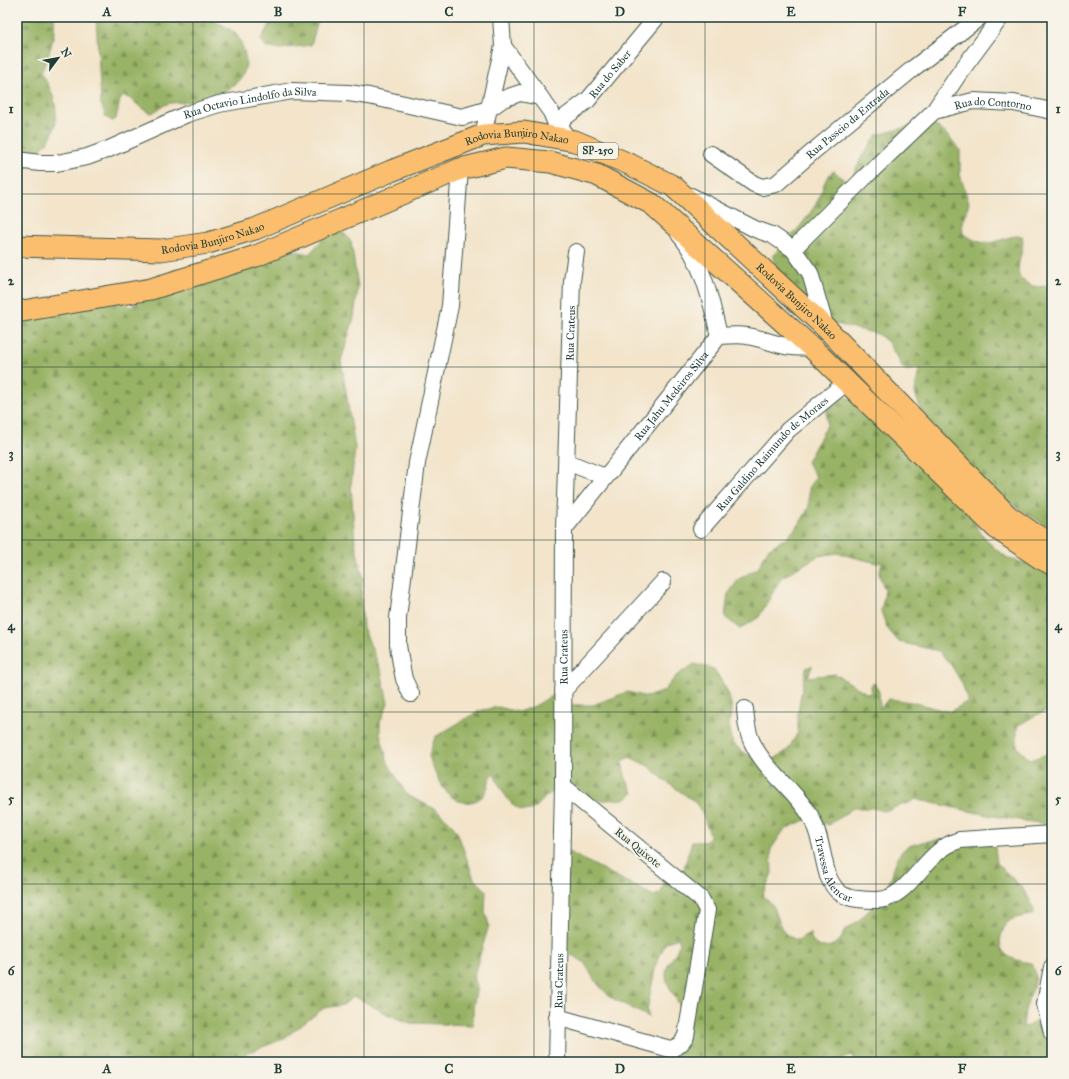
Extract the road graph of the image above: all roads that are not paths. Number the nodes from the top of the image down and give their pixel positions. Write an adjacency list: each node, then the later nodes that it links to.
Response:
1 (501, 17): 5 (street)
2 (657, 17): 10 (street, Rua do Saber)
3 (980, 17): 13 (street, Rua Passeio da Entrada)
4 (1001, 17): 9 (street)
5 (503, 46): 6 (street); 7 (street)
6 (540, 97): 7 (street, Rua Octavio Lindolfo da Silva); 10 (street)
7 (489, 109): 11 (street); 14 (street, Rua Octavio Lindolfo da Silva)
8 (1052, 111): 9 (street, Rua do Contorno)
9 (934, 112): 19 (street)
10 (556, 124): 12 (street)
11 (484, 135): 12 (main road, Rodovia Bunjiro Nakao / SP-250); 18 (main road, Rodovia Bunjiro Nakao / SP-250)
12 (575, 141): 16 (main road, Rodovia Bunjiro Nakao / SP-250)
13 (711, 154)
14 (17, 160)
15 (460, 169): 17 (main road, Rodovia Bunjiro Nakao / SP-250); 21 (main road, Rodovia Bunjiro Nakao / SP-250); 34 (street)
16 (673, 186): 19 (street); 22 (main road, Rodovia Bunjiro Nakao / SP-250)
17 (652, 204): 23 (street); 24 (main road, Rodovia Bunjiro Nakao / SP-250)
18 (17, 246)
19 (793, 249): 22 (street)
20 (576, 252): 26 (street, Rua Crateus)
21 (17, 312)
22 (826, 328): 30 (main road, Rodovia Bunjiro Nakao / SP-250)
23 (719, 336): 24 (street); 27 (street, Rua Jahu Medeiros Silva)
24 (811, 347): 25 (main road, Rodovia Bunjiro Nakao / SP-250)
25 (847, 382): 29 (street, Rua Galdino Raimundo de Moraes); 31 (main road, Rodovia Bunjiro Nakao / SP-250)
26 (567, 462): 27 (street); 28 (street, Rua Crateus)
27 (605, 477): 28 (street, Rua Jahu Medeiros Silva)
28 (564, 529): 33 (street, Rua Crateus)
29 (702, 529)
30 (1052, 543)
31 (1052, 564)
32 (663, 582): 33 (street)
33 (563, 691): 36 (street, Rua Crateus)
34 (411, 694)
35 (745, 709): 37 (street, Travessa Alencar)
36 (563, 786): 39 (street, Rua Crateus); 39 (street, Rua Quixote)
37 (1052, 834)
38 (1052, 966): 40 (street)
39 (557, 1017): 41 (street, Rua Crateus)
40 (1052, 1033)
41 (557, 1062)

